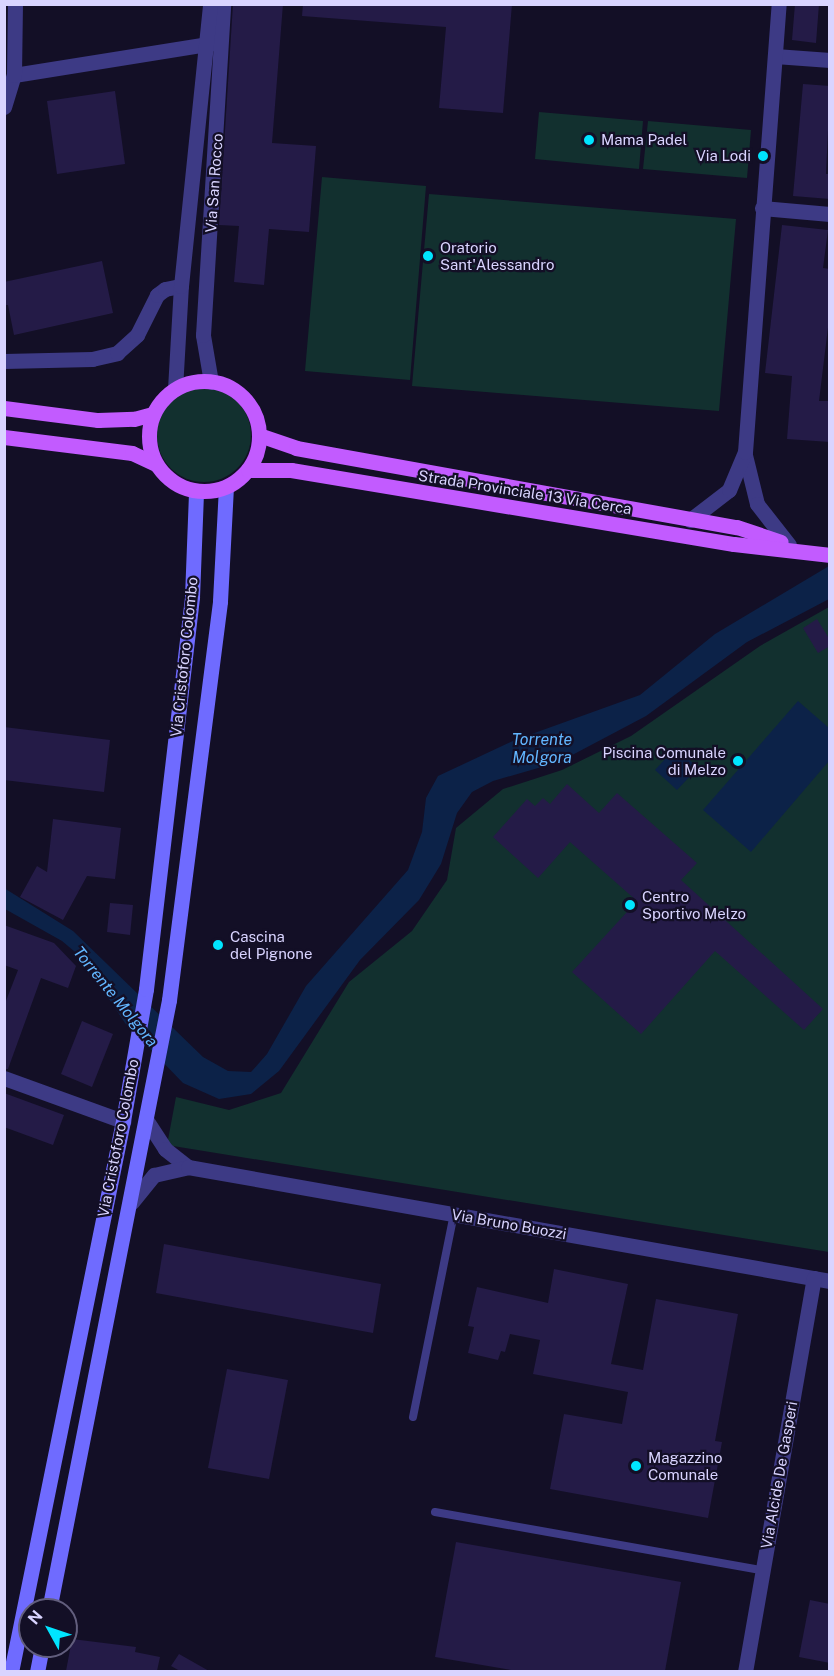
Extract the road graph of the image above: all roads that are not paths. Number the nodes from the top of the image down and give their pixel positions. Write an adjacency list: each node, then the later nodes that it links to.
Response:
1 (15, 4): 9 (street)
2 (210, 4): 5 (street, Via San Rocco)
3 (224, 4): 6 (street, Via San Rocco)
4 (779, 4): 7 (street)
5 (204, 43): 6 (street); 9 (street); 13 (street, Via San Rocco)
6 (223, 44): 15 (street, Via San Rocco)
7 (775, 56): 8 (street); 11 (street)
8 (830, 60)
9 (14, 75): 10 (street)
10 (4, 107)
11 (762, 208): 12 (street); 23 (street)
12 (830, 214)
13 (181, 286): 14 (street, Via San Rocco); 16 (street)
14 (179, 305): 15 (street); 18 (street, Via San Rocco)
15 (204, 322): 17 (street, Via San Rocco)
16 (4, 362)
17 (211, 382): 18 (main road); 21 (main road)
18 (175, 389): 20 (main road)
19 (4, 408): 20 (main road)
20 (153, 414): 24 (main road)
21 (259, 435): 25 (main road); 28 (main road, Strada Provinciale 13 Via Cerca)
22 (4, 437): 24 (main road)
23 (744, 452): 28 (street); 29 (street)
24 (156, 464): 27 (main road)
25 (248, 470): 26 (main road); 29 (main road, Strada Provinciale 13 Via Cerca)
26 (226, 487): 27 (main road); 33 (street, Via Cristoforo Colombo)
27 (196, 491): 32 (street, Via Cristoforo Colombo)
28 (690, 520): 29 (main road, Strada Provinciale 13 Via Cerca)
29 (797, 548): 30 (main road, Strada Provinciale 13 Via Cerca)
30 (830, 555)
31 (4, 1078): 32 (street)
32 (123, 1121): 43 (street, Via Cristoforo Colombo)
33 (147, 1121): 34 (street, Via Bruno Buozzi); 35 (street, Via Cristoforo Colombo)
34 (188, 1167): 35 (street, Via Bruno Buozzi); 36 (street, Via Bruno Buozzi)
35 (132, 1202): 42 (street, Via Cristoforo Colombo)
36 (454, 1214): 37 (street, Via Bruno Buozzi); 39 (lane)
37 (814, 1278): 38 (street, Via Bruno Buozzi); 41 (street, Via Alcide De Gasperi)
38 (830, 1281)
39 (412, 1417)
40 (435, 1512): 41 (lane)
41 (762, 1570): 44 (street, Via Alcide De Gasperi)
42 (51, 1598)
43 (11, 1671)
44 (745, 1671)

